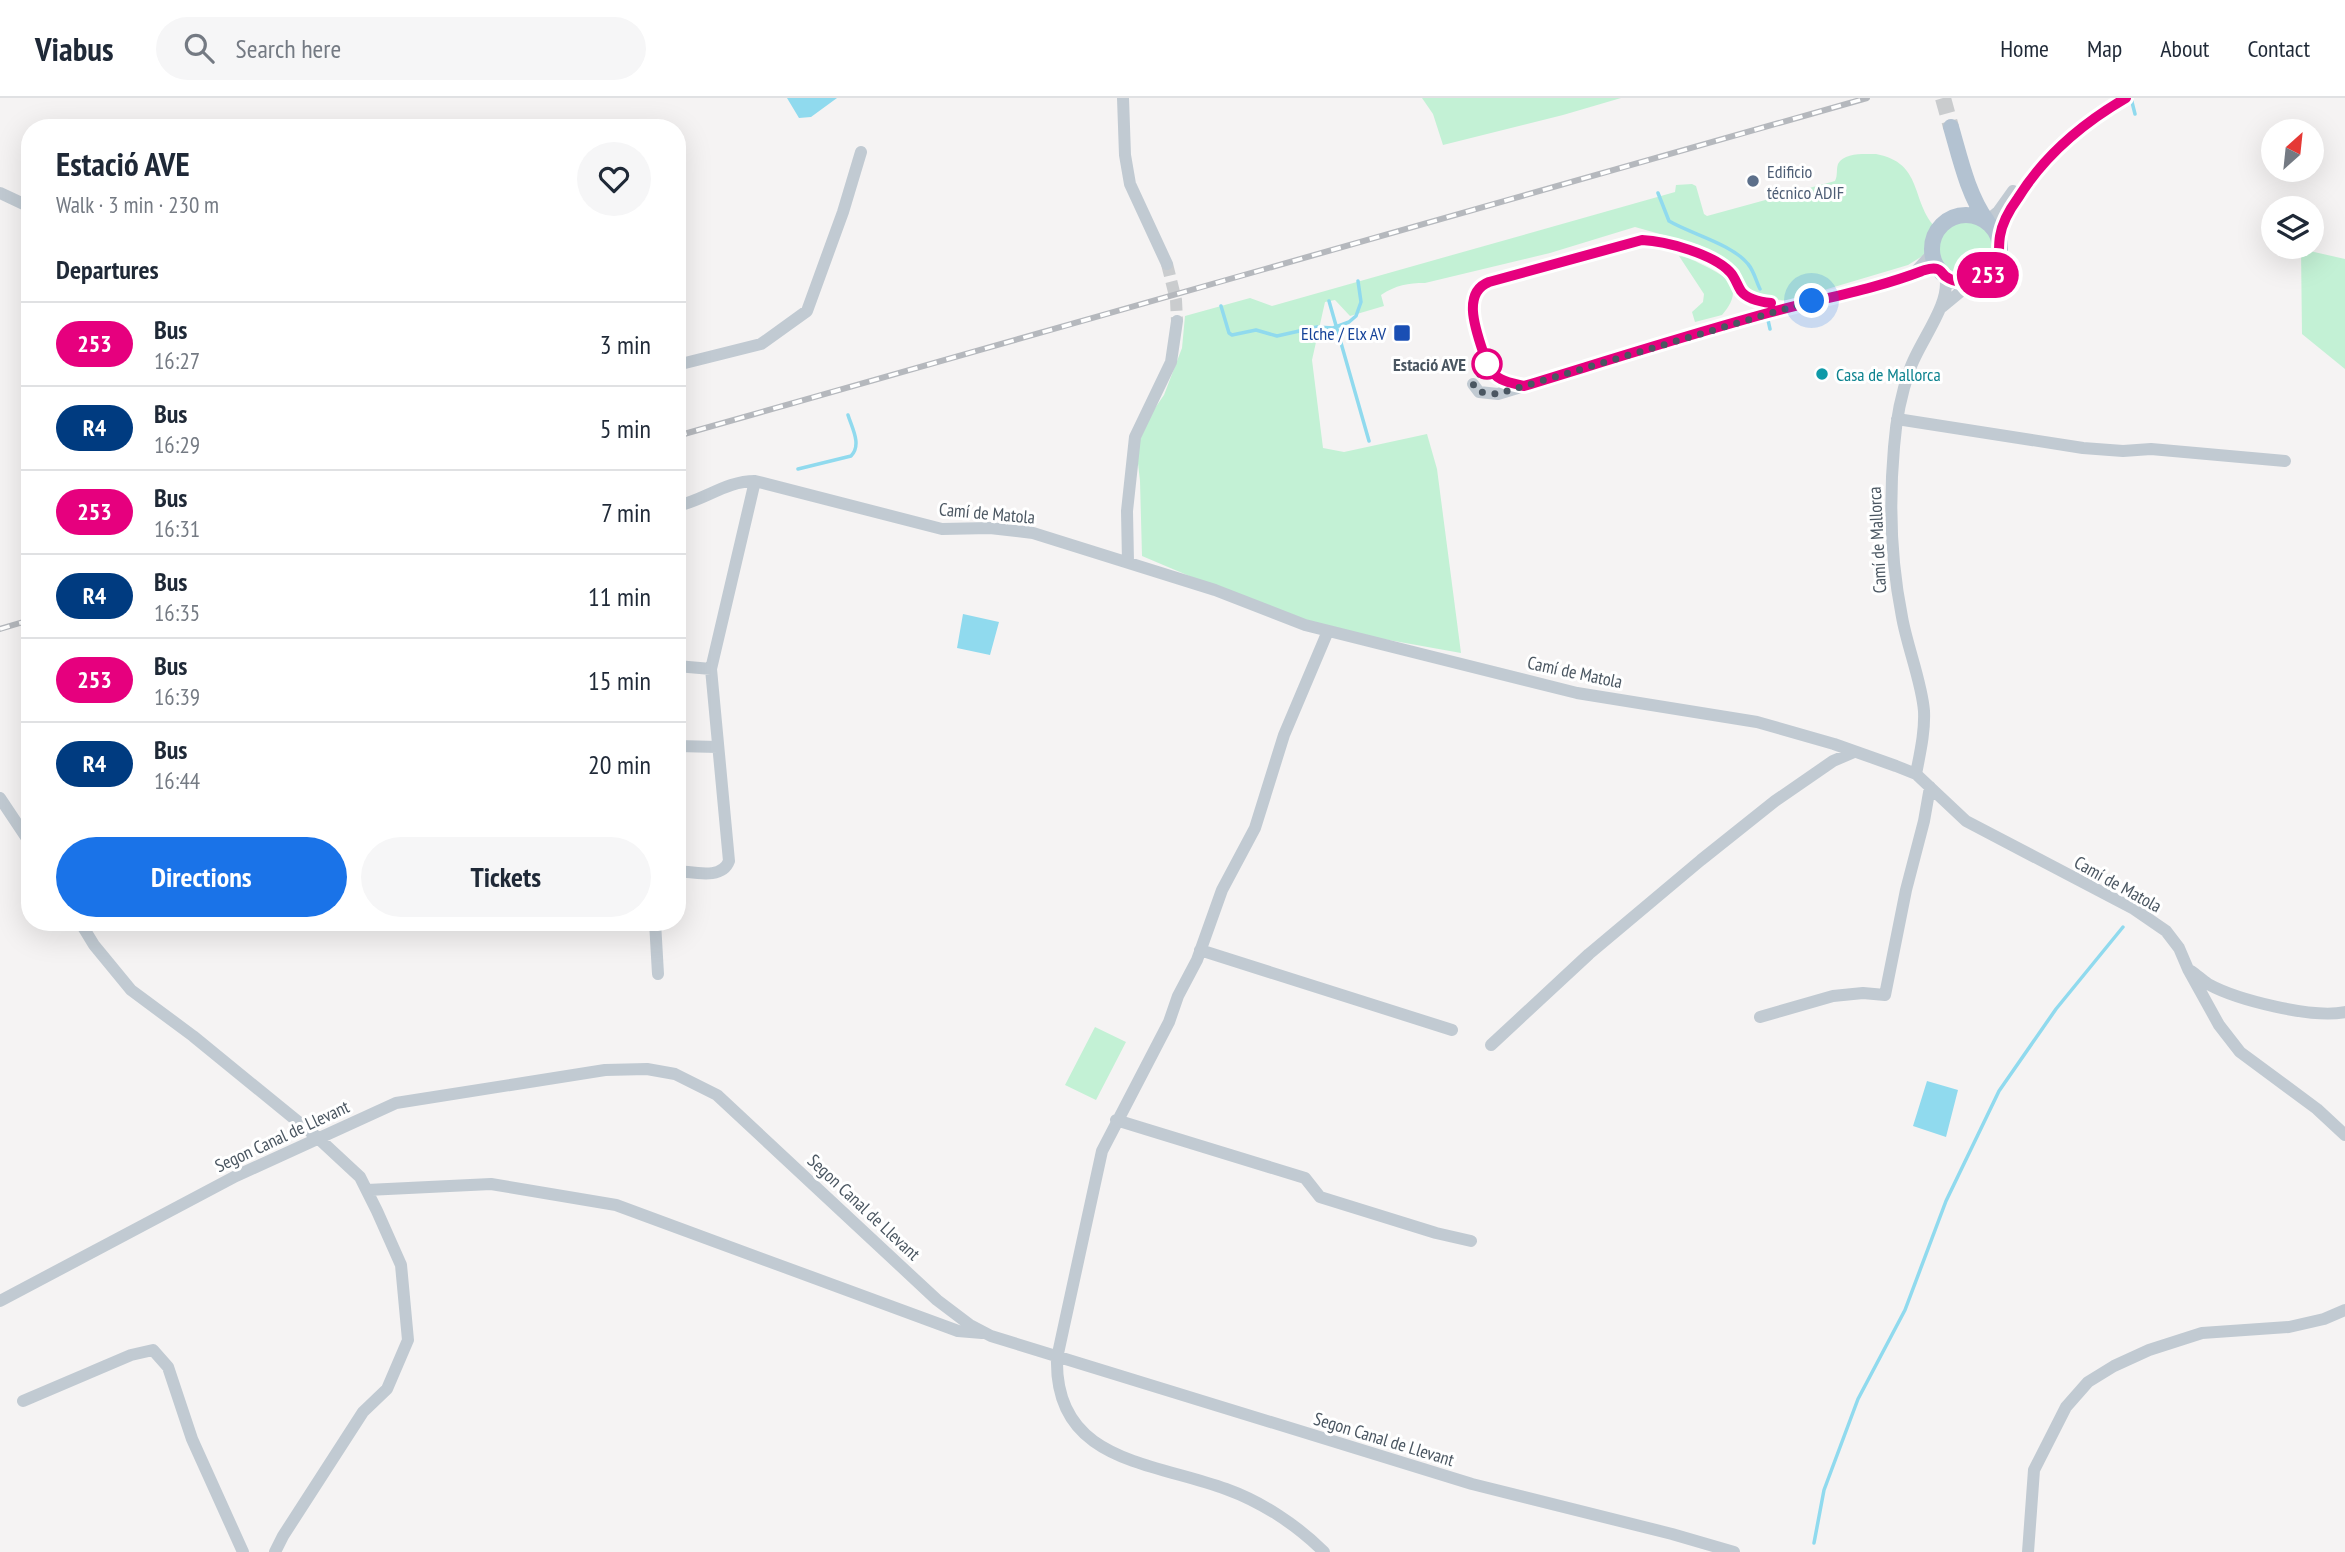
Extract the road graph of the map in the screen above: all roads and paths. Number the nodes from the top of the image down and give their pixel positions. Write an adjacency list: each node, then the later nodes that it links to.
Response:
1 (1123, 98): 12 (street)
2 (2117, 98): 10 (street)
3 (2125, 98): 11 (street)
4 (1951, 127): 6 (main road)
5 (861, 152): 17 (street)
6 (1966, 174): 9 (main road); 10 (main road)
7 (0, 193): 8 (street)
8 (21, 203)
9 (1961, 215): 10 (main road); 13 (main road)
10 (1987, 221): 11 (main road)
11 (1999, 239): 14 (main road)
12 (1167, 264)
13 (1939, 266): 14 (main road); 15 (street, Camí de Mallorca); 18 (street)
14 (1971, 283): 15 (street, Camí de Mallorca)
15 (1939, 309): 19 (street, Camí de Mallorca)
16 (1177, 321): 23 (street)
17 (686, 363)
18 (1473, 384)
19 (1898, 419): 20 (street); 30 (street, Camí de Mallorca)
20 (2285, 461)
21 (755, 481): 22 (street, Camí de Matola); 23 (street, Camí de Matola); 26 (street)
22 (686, 504)
23 (1128, 562): 24 (street, Camí de Matola)
24 (1328, 631): 29 (street, Camí de Matola); 37 (street)
25 (686, 667): 26 (street)
26 (711, 668): 28 (street)
27 (686, 746): 28 (street)
28 (718, 747): 34 (street)
29 (1854, 752): 30 (street, Camí de Matola); 43 (street)
30 (1916, 774): 31 (street, Camí de Matola)
31 (1930, 787): 38 (street, Camí de Matola); 41 (street)
32 (0, 798): 33 (street)
33 (21, 823)
34 (686, 871)
35 (85, 931): 46 (street)
36 (655, 931): 39 (street)
37 (1200, 950): 42 (street); 44 (street)
38 (2188, 969): 40 (street); 45 (street, Camí de Matola)
39 (658, 974)
40 (2345, 1012)
41 (1760, 1017)
42 (1452, 1030)
43 (1492, 1045)
44 (1116, 1120): 48 (street); 52 (street)
45 (2345, 1135)
46 (318, 1138): 47 (street); 49 (street, Segon Canal de Llevant); 51 (street, Segon Canal de Llevant)
47 (367, 1190): 51 (street); 55 (street)
48 (1471, 1241)
49 (0, 1301)
50 (2345, 1310): 58 (street)
51 (986, 1334): 52 (street, Segon Canal de Llevant)
52 (1057, 1358): 56 (street); 57 (street, Segon Canal de Llevant)
53 (23, 1401): 54 (street)
54 (243, 1552)
55 (275, 1552)
56 (1324, 1552)
57 (1734, 1552)
58 (2028, 1552)

